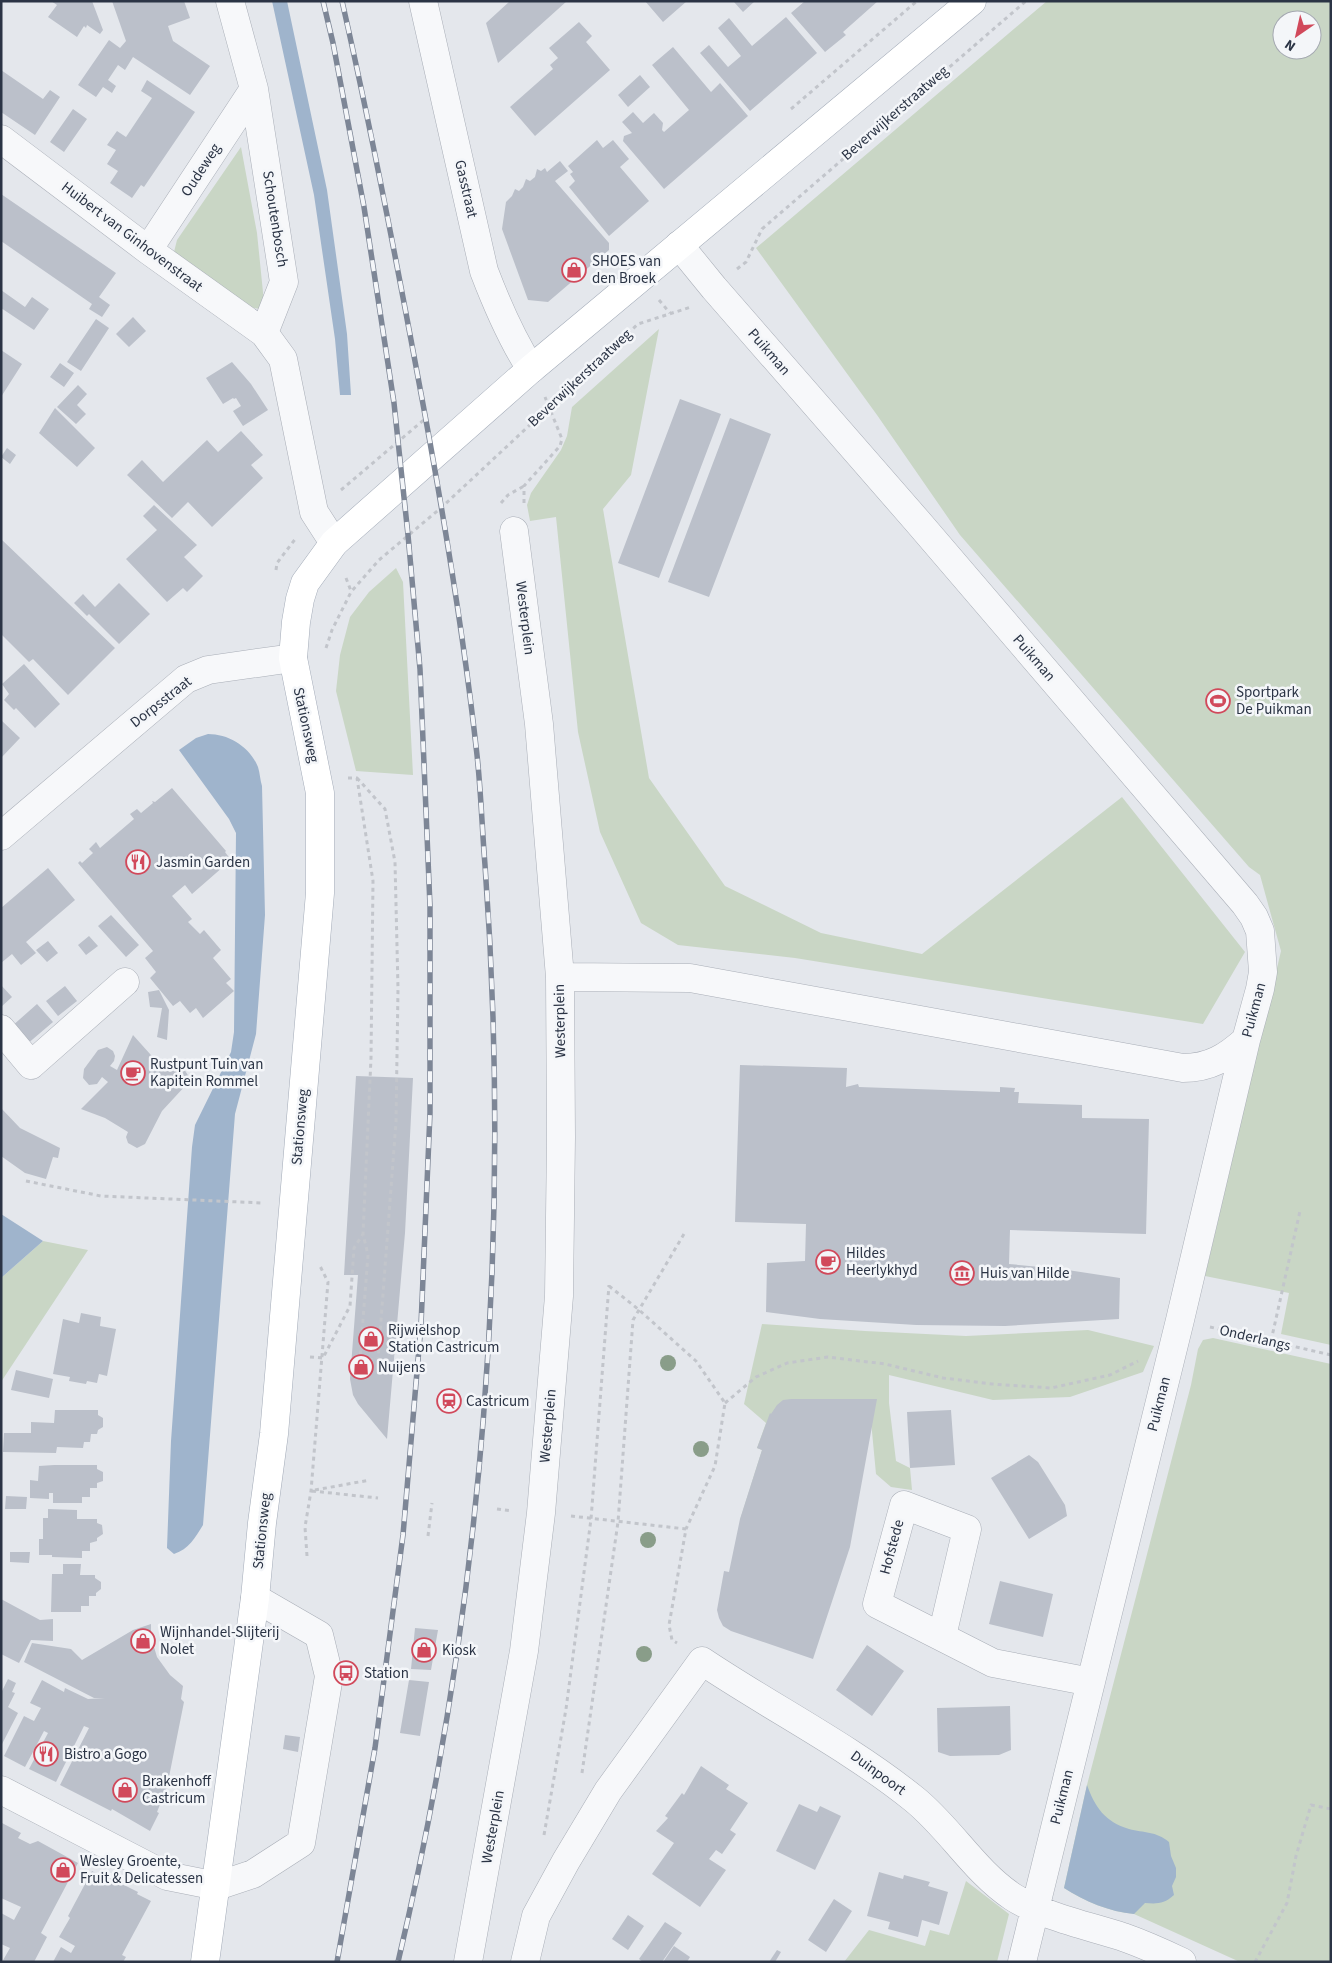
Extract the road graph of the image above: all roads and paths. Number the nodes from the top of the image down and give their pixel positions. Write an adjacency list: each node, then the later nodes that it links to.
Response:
1 (230, 1): 5 (street, Schoutenbosch)
2 (423, 1): 11 (street, Gasstraat)
3 (972, 1): 7 (main road)
4 (1026, 1): 9 (path, Beverwijkerstraatweg)
5 (254, 89): 8 (street, Oudeweg); 10 (street, Schoutenbosch)
6 (1, 139): 8 (street, Huibert van Ginhovenstraat)
7 (679, 245): 9 (street, Puikman); 11 (main road)
8 (148, 250): 10 (street, Huibert van Ginhovenstraat)
9 (714, 288): 12 (path, Beverwijkerstraatweg); 22 (street, Puikman)
10 (264, 333): 14 (street)
11 (531, 369): 12 (path); 14 (main road)
12 (549, 406): 13 (path); 15 (path, Beverwijkerstraatweg)
13 (514, 531): 19 (street, Westerplein)
14 (334, 543): 15 (main road)
15 (293, 658): 17 (main road, Stationsweg); 18 (street, Dorpsstraat)
16 (357, 778): 17 (path); 26 (path); 26 (path)
17 (318, 780): 32 (main road, Stationsweg)
18 (1, 836)
19 (560, 977): 22 (street); 40 (street, Westerplein)
20 (125, 982): 21 (street)
21 (1, 1029)
22 (1246, 1040): 30 (street, Puikman)
23 (26, 1181): 24 (path)
24 (245, 1202)
25 (1300, 1211): 31 (path)
26 (363, 1233): 34 (path)
27 (684, 1234): 29 (path)
28 (320, 1265): 34 (path)
29 (638, 1309): 35 (path); 41 (path); 42 (path)
30 (1177, 1331): 31 (path, Onderlangs); 35 (path); 49 (street, Puikman)
31 (1271, 1341): 33 (path, Onderlangs)
32 (281, 1355): 34 (path); 46 (main road, Stationsweg)
33 (1331, 1355)
34 (323, 1358): 37 (path)
35 (724, 1403): 43 (path)
36 (370, 1480): 37 (path)
37 (312, 1491): 38 (path); 45 (path)
38 (378, 1498)
39 (432, 1503): 44 (path)
40 (541, 1513): 41 (path); 57 (street, Westerplein)
41 (591, 1519): 42 (path); 53 (path)
42 (618, 1522): 43 (path); 50 (path)
43 (686, 1529): 48 (path)
44 (428, 1536)
45 (307, 1556)
46 (255, 1598): 54 (main road, Stationsweg); 54 (street)
47 (942, 1636): 47 (street, Hofstede); 49 (street, Hofstede)
48 (702, 1660): 55 (street, Duinpoort); 58 (street)
49 (1091, 1682): 55 (street, Puikman)
50 (582, 1774)
51 (1, 1790): 54 (street)
52 (1331, 1809): 61 (path)
53 (544, 1836)
54 (217, 1886): 56 (main road, Stationsweg)
55 (1035, 1908): 59 (street, Puikman); 60 (street, Duinpoort)
56 (205, 1962)
57 (468, 1962)
58 (525, 1962)
59 (1022, 1962)
60 (1182, 1962)
61 (1256, 1962)

